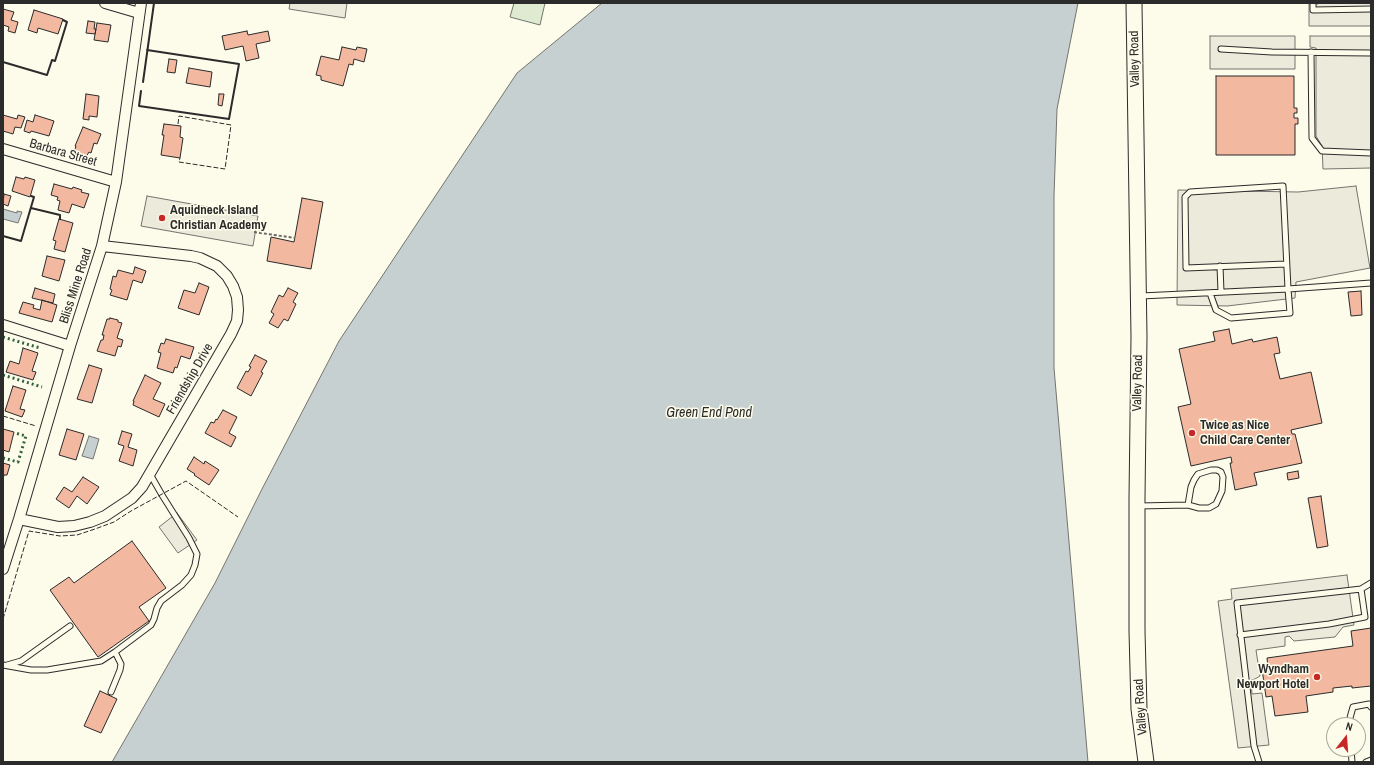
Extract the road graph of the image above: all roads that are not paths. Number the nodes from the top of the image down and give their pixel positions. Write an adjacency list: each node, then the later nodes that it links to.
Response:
1 (104, 3): 4 (street)
2 (1134, 3): 19 (main road, Valley Road)
3 (1313, 3): 5 (lane)
4 (140, 8): 11 (street, Bliss Mine Road)
5 (1371, 9)
6 (1221, 49): 7 (lane)
7 (1311, 52): 8 (lane); 10 (lane)
8 (1371, 53)
9 (3, 149): 11 (street, Barbara Street)
10 (1371, 153)
11 (116, 182): 12 (street, Bliss Mine Road)
12 (102, 246): 21 (street, Bliss Mine Road); 22 (street, Friendship Drive)
13 (1286, 264): 14 (lane); 14 (lane); 16 (lane)
14 (1220, 266): 17 (lane)
15 (1371, 283): 16 (lane)
16 (1288, 289): 17 (lane); 18 (lane)
17 (1221, 292): 18 (lane)
18 (1210, 293): 19 (lane)
19 (1138, 296): 24 (main road, Valley Road)
20 (3, 325): 21 (street)
21 (70, 346): 25 (street, Bliss Mine Road)
22 (150, 473): 25 (street, Friendship Drive); 31 (lane)
23 (1188, 504): 23 (lane); 24 (lane)
24 (1137, 506): 37 (main road, Valley Road)
25 (19, 519): 26 (street, Bliss Mine Road)
26 (3, 569)
27 (1371, 583): 28 (lane)
28 (1361, 589): 30 (lane); 30 (lane)
29 (70, 626): 32 (lane)
30 (1240, 635): 38 (lane)
31 (115, 652): 32 (lane); 33 (lane)
32 (5, 665)
33 (111, 692)
34 (1371, 706): 35 (lane)
35 (1351, 717)
36 (1371, 760): 39 (lane)
37 (1146, 762)
38 (1259, 762)
39 (1366, 762)

